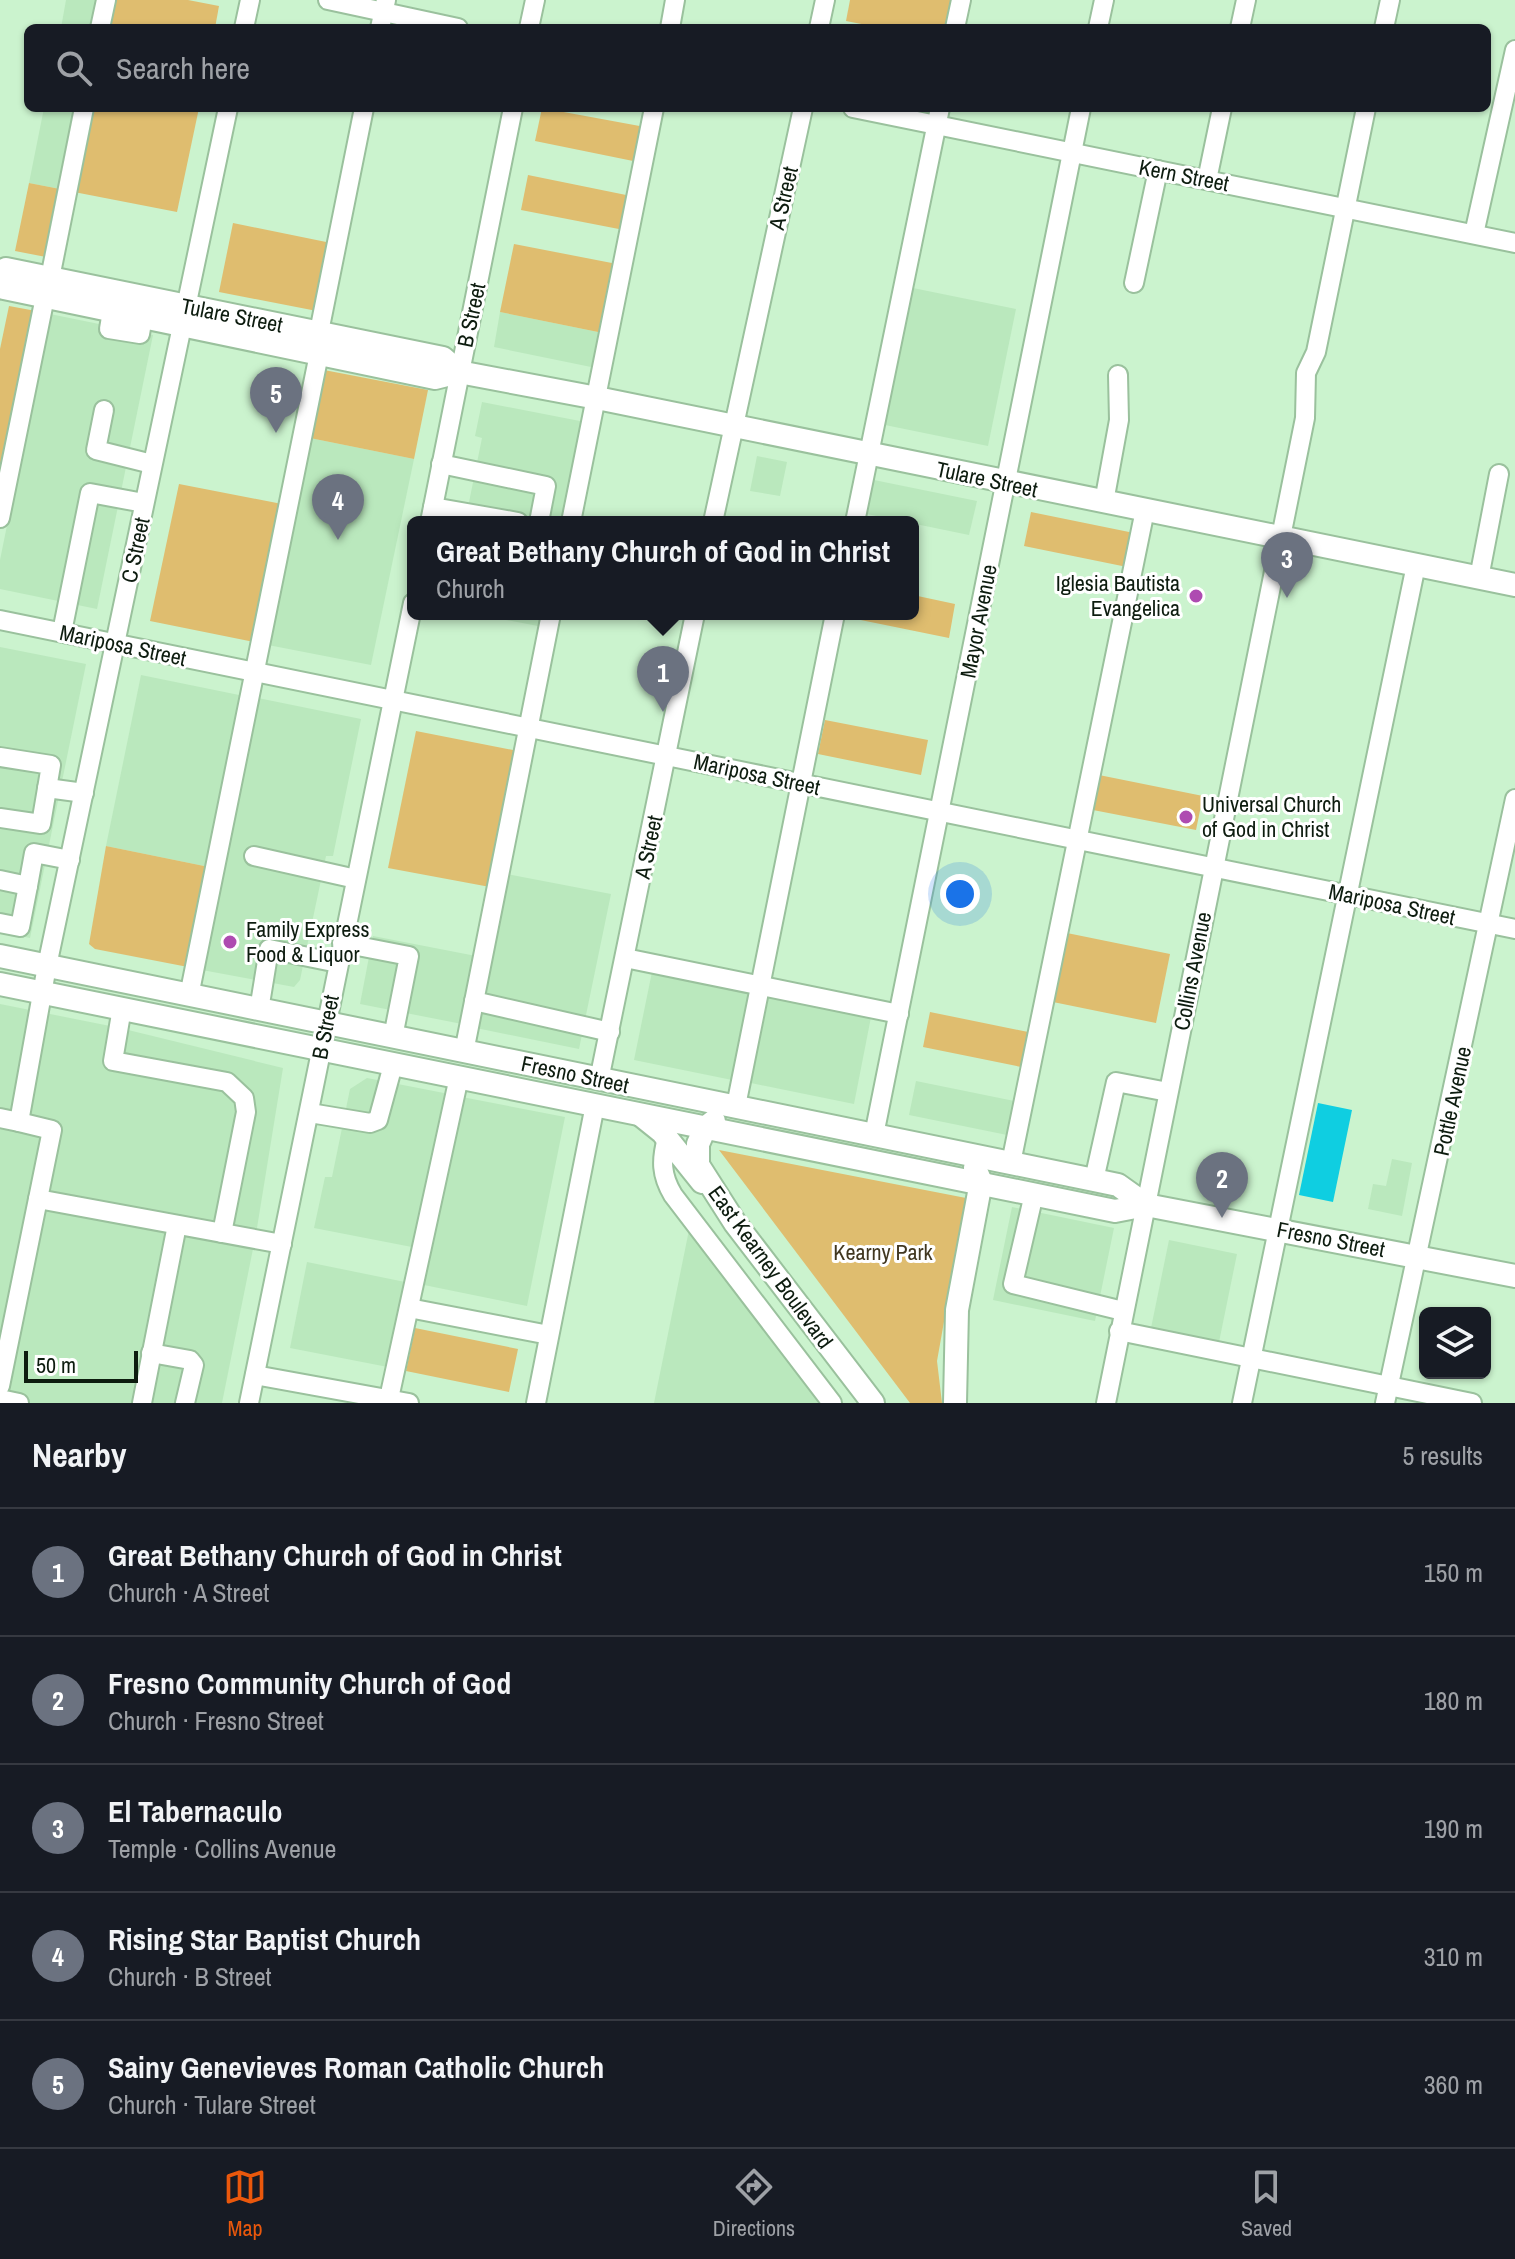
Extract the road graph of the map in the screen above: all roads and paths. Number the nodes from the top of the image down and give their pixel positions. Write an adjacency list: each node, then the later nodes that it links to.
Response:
1 (106, 0): 12 (street)
2 (250, 0): 13 (street)
3 (328, 0): 11 (street)
4 (535, 0): 15 (street)
5 (675, 0): 16 (street)
6 (825, 0): 17 (street)
7 (961, 0): 18 (street)
8 (1104, 0): 19 (street)
9 (1246, 0): 20 (street)
10 (1390, 0): 21 (street)
11 (383, 14): 14 (street)
12 (101, 24)
13 (245, 24)
14 (437, 24)
15 (530, 24)
16 (671, 24)
17 (820, 24)
18 (956, 24)
19 (1099, 24)
20 (1241, 24)
21 (1385, 24)
22 (1515, 50): 38 (street)
23 (83, 112): 43 (street)
24 (227, 112): 44 (street, C Street)
25 (363, 112): 45 (street)
26 (512, 112): 46 (street, B Street)
27 (653, 112): 48 (street)
28 (802, 112): 50 (street, A Street)
29 (896, 112): 33 (street, Kern Street)
30 (1080, 112): 34 (street, Mayor Avenue)
31 (1221, 112): 36 (street)
32 (1365, 112): 37 (street)
33 (939, 116): 34 (street, Kern Street); 51 (street)
34 (1071, 152): 35 (street, Kern Street); 55 (street, Mayor Avenue)
35 (1158, 170): 36 (street, Kern Street); 42 (street)
36 (1207, 180): 37 (street, Kern Street)
37 (1344, 208): 38 (street, Kern Street); 66 (street, Collins Avenue)
38 (1474, 234): 39 (street, Kern Street)
39 (1515, 243)
40 (0, 272): 43 (main road, Tulare Street)
41 (0, 282): 43 (main road, Tulare Street)
42 (1134, 283)
43 (48, 287): 44 (main road, Tulare Street); 44 (main road, Tulare Street); 65 (street)
44 (185, 316): 45 (main road, Tulare Street); 52 (street, C Street)
45 (319, 343): 46 (main road, Tulare Street); 77 (street)
46 (459, 372): 48 (main road, Tulare Street); 53 (street, B Street)
47 (1118, 375): 56 (street)
48 (597, 398): 50 (main road, Tulare Street); 62 (street)
49 (104, 410): 52 (street)
50 (731, 426): 51 (main road, Tulare Street); 63 (street, A Street)
51 (869, 454): 55 (main road, Tulare Street); 64 (street)
52 (152, 464): 57 (street, C Street)
53 (441, 464): 59 (street, B Street); 61 (street)
54 (1499, 474): 68 (street)
55 (1005, 484): 56 (main road, Tulare Street); 86 (street, Mayor Avenue)
56 (1104, 502): 58 (main road, Tulare Street)
57 (144, 503): 75 (street); 76 (street, C Street)
58 (1145, 510): 66 (main road, Tulare Street); 88 (street)
59 (431, 514): 60 (street)
60 (453, 516)
61 (540, 516)
62 (572, 516)
63 (714, 516)
64 (856, 516)
65 (0, 518)
66 (1280, 538): 67 (main road, Tulare Street); 91 (street, Collins Avenue)
67 (1416, 565): 68 (main road, Tulare Street); 95 (street)
68 (1479, 578): 69 (main road, Tulare Street)
69 (1515, 585)
70 (0, 620): 75 (street, Mariposa Street)
71 (410, 620): 78 (street, B Street)
72 (550, 620): 79 (street)
73 (694, 620): 80 (street, A Street)
74 (834, 620): 82 (street)
75 (62, 632): 76 (street, Mariposa Street)
76 (115, 643): 77 (street, Mariposa Street); 84 (street, C Street)
77 (254, 671): 78 (street, Mariposa Street); 107 (street)
78 (394, 700): 79 (street, Mariposa Street); 92 (street, B Street)
79 (529, 728): 80 (street, Mariposa Street); 108 (street)
80 (667, 756): 82 (street, Mariposa Street); 101 (street, A Street)
81 (0, 757): 83 (street)
82 (800, 783): 86 (street, Mariposa Street); 105 (street)
83 (47, 788): 84 (street); 87 (street)
84 (84, 793): 90 (street, C Street)
85 (1515, 799): 97 (street, Pottle Avenue)
86 (940, 812): 88 (street, Mariposa Street); 111 (street, Mayor Avenue)
87 (0, 818)
88 (1075, 839): 91 (street, Mariposa Street); 132 (street)
89 (254, 856): 92 (street)
90 (70, 860): 94 (street); 103 (street, C Street)
91 (1212, 867): 95 (street, Mariposa Street); 120 (street, Collins Avenue)
92 (356, 879): 99 (street, B Street)
93 (0, 880): 94 (street)
94 (28, 886): 96 (street)
95 (1347, 895): 97 (street, Mariposa Street); 140 (street)
96 (5, 924): 100 (street)
97 (1490, 924): 98 (street, Mariposa Street); 143 (street, Pottle Avenue)
98 (1515, 929)
99 (342, 943): 102 (street, B Street); 114 (street)
100 (1, 956): 103 (main road, Fresno Street)
101 (625, 958): 105 (street); 113 (street, A Street)
102 (338, 963): 110 (street); 112 (street, B Street)
103 (47, 966): 106 (street, C Street); 107 (main road, Fresno Street)
104 (0, 984): 106 (main road, Fresno Street)
105 (760, 985): 111 (street); 122 (street)
106 (42, 993): 109 (main road, Fresno Street); 127 (street, C Street)
107 (189, 996): 110 (main road, Fresno Street)
108 (474, 1001): 113 (street); 116 (street)
109 (122, 1008): 115 (main road, Fresno Street); 141 (street)
110 (259, 1010): 112 (main road, Fresno Street)
111 (899, 1014): 129 (street, Mayor Avenue)
112 (325, 1024): 114 (main road, Fresno Street); 115 (street, B Street)
113 (610, 1032): 119 (street, A Street)
114 (393, 1037): 116 (main road, Fresno Street)
115 (321, 1051): 117 (main road, Fresno Street); 123 (street, B Street)
116 (464, 1052): 119 (main road, Fresno Street)
117 (393, 1065): 118 (main road, Fresno Street); 123 (street)
118 (459, 1077): 121 (main road, Fresno Street); 145 (street)
119 (599, 1080): 122 (main road, Fresno Street)
120 (1168, 1092): 133 (street); 137 (street, Collins Avenue)
121 (595, 1105): 124 (main road, Fresno Street); 148 (street)
122 (736, 1106): 126 (main road, Fresno Street)
123 (310, 1113): 142 (street, B Street)
124 (637, 1113): 128 (main road, Fresno Street); 130 (main road)
125 (0, 1118): 127 (street)
126 (803, 1121): 128 (main road); 129 (main road, Fresno Street)
127 (19, 1122): 136 (street)
128 (705, 1128): 134 (main road, Fresno Street); 138 (main road, East Kearney Boulevard)
129 (874, 1135): 131 (main road, Fresno Street)
130 (667, 1138): 138 (main road); 162 (street)
131 (963, 1152): 132 (main road, Fresno Street); 134 (main road)
132 (1011, 1163): 133 (main road, Fresno Street)
133 (1094, 1180): 137 (main road, Fresno Street)
134 (981, 1182): 135 (main road, Fresno Street); 164 (main road)
135 (1034, 1194): 137 (main road, Fresno Street); 146 (street)
136 (38, 1199): 139 (street); 152 (street)
137 (1146, 1205): 140 (main road, Fresno Street); 146 (street, Collins Avenue)
138 (735, 1223): 163 (main road, East Kearney Boulevard)
139 (177, 1225): 141 (street); 149 (street)
140 (1278, 1228): 143 (main road, Fresno Street); 150 (street)
141 (222, 1233): 142 (street)
142 (282, 1244): 151 (street, B Street)
143 (1418, 1256): 144 (main road, Fresno Street); 153 (street, Pottle Avenue)
144 (1515, 1276)
145 (409, 1308): 148 (street); 155 (street)
146 (1123, 1311): 147 (street, Collins Avenue)
147 (1119, 1331): 150 (street); 165 (street, Collins Avenue)
148 (549, 1335): 161 (street)
149 (151, 1353): 157 (street); 158 (street)
150 (1251, 1358): 153 (street); 166 (street)
151 (255, 1375): 155 (street); 159 (street, B Street)
152 (0, 1386)
153 (1387, 1394): 167 (street)
154 (0, 1399): 156 (street)
155 (389, 1401): 160 (street)
156 (19, 1403)
157 (142, 1403)
158 (185, 1403)
159 (249, 1403)
160 (409, 1403)
161 (536, 1403)
162 (832, 1403)
163 (873, 1403)
164 (955, 1403)
165 (1106, 1403)
166 (1242, 1403)
167 (1472, 1403)

